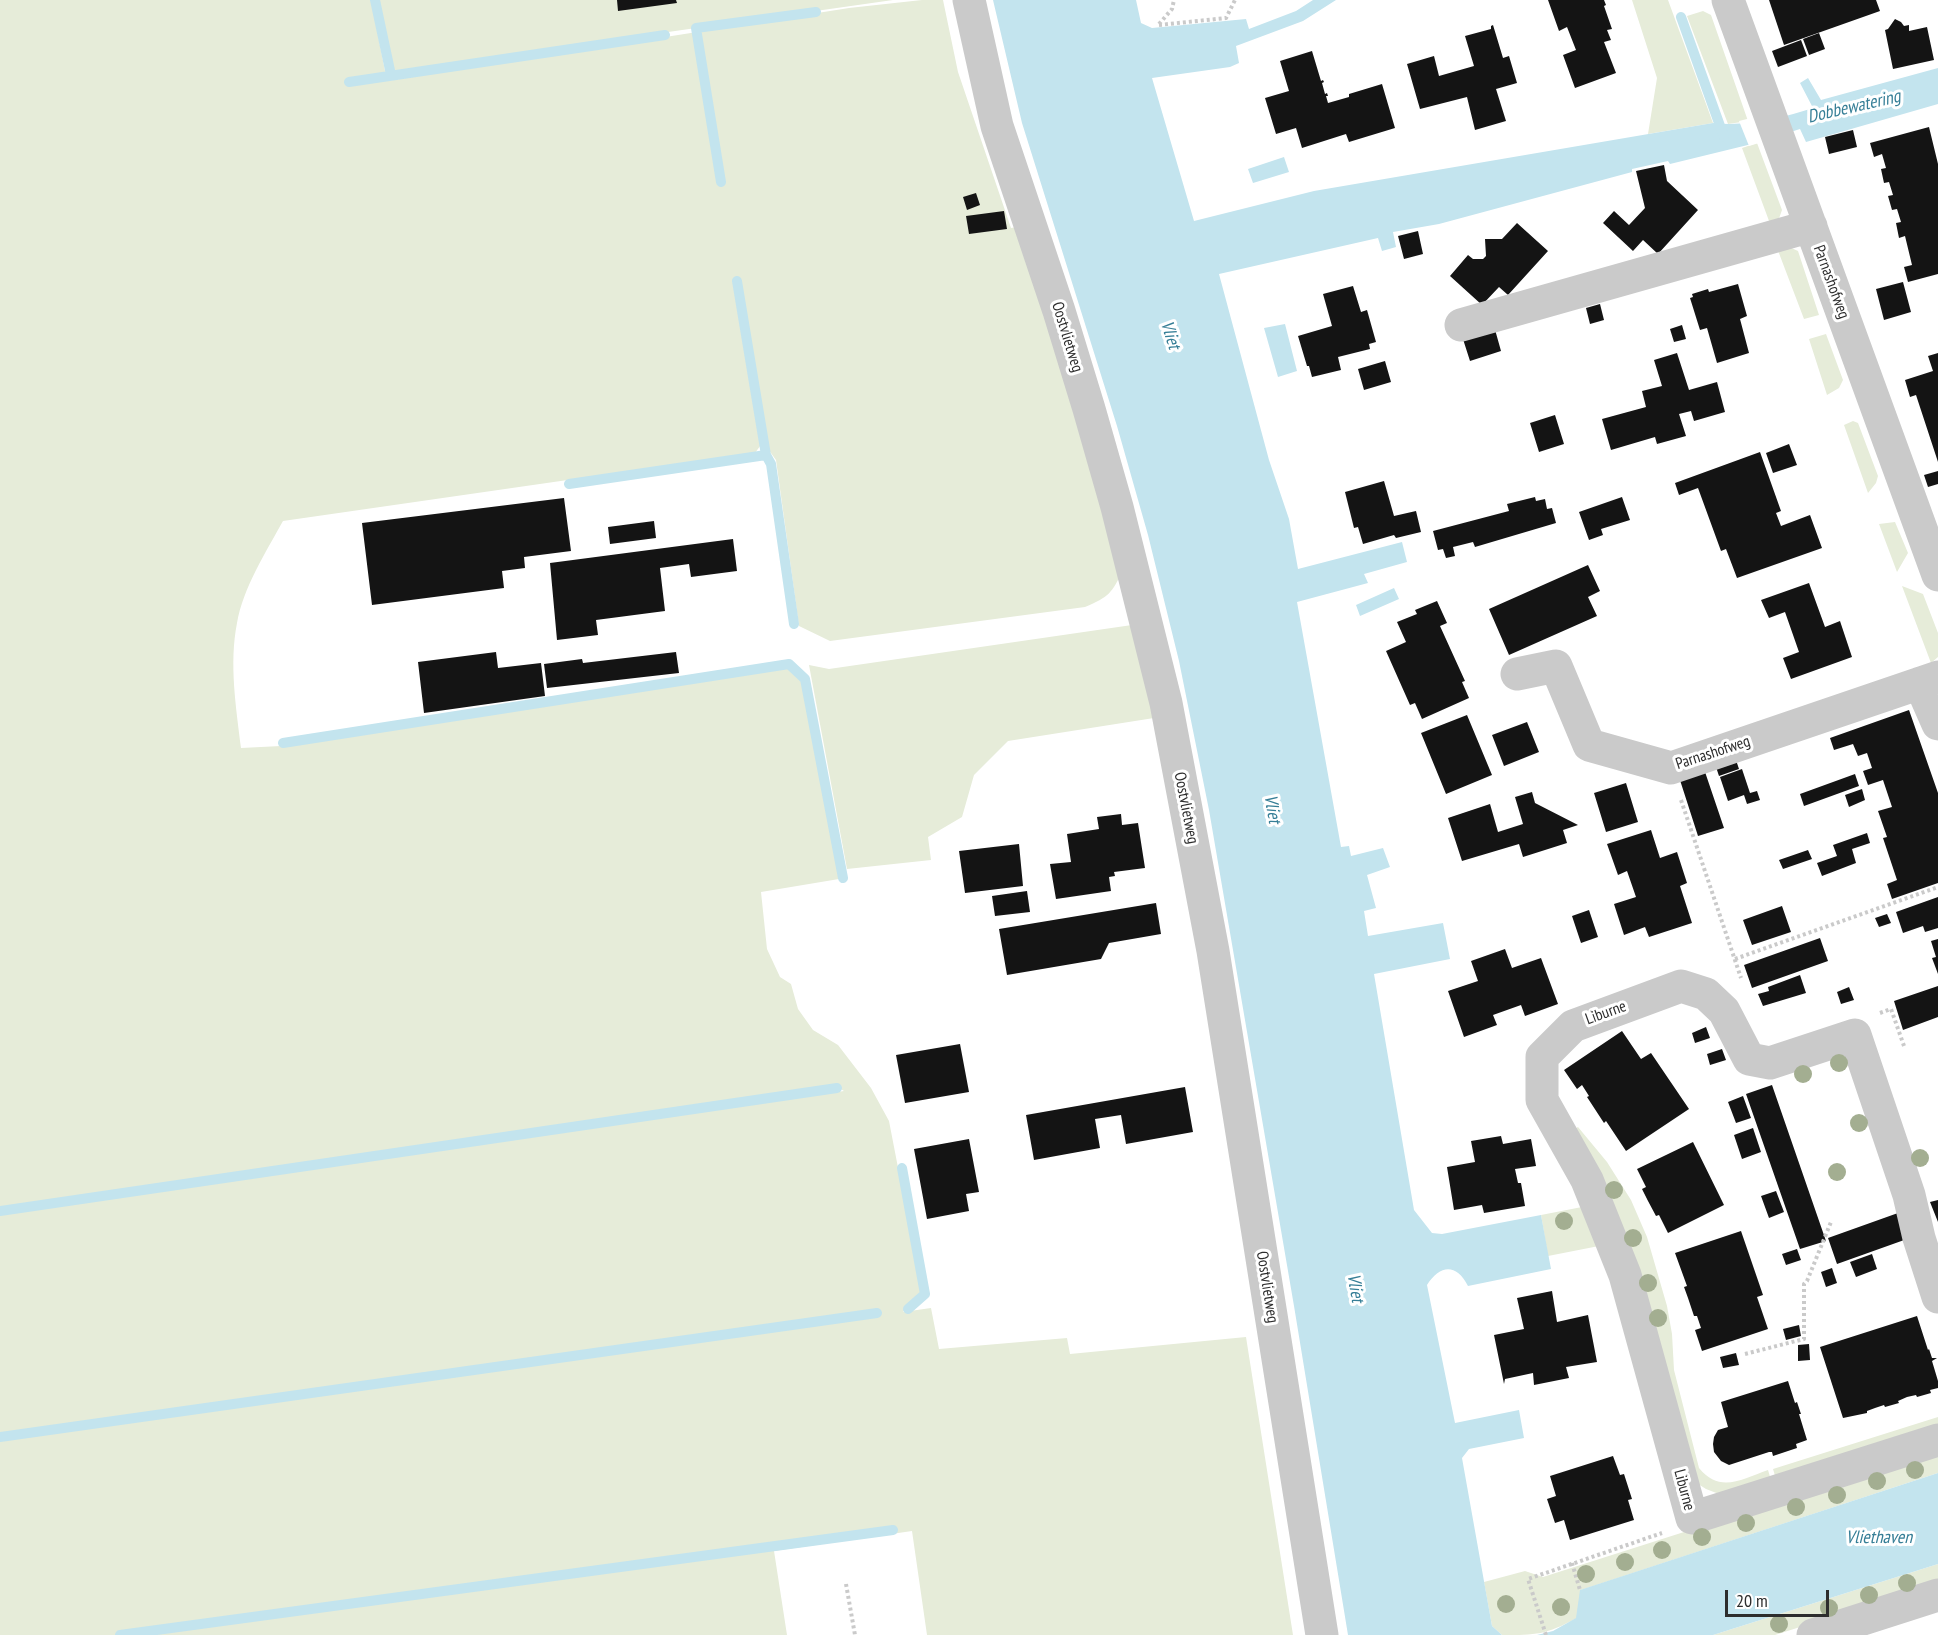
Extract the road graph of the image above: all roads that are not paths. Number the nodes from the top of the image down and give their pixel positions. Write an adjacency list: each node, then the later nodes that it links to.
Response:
1 (969, 0): 12 (street, Oostvlietweg)
2 (1728, 0): 3 (street, Parnashofweg)
3 (1811, 226): 4 (street, Parnashofweg); 5 (street, Parnashofweg)
4 (1461, 325)
5 (1938, 575)
6 (1517, 674): 7 (street, Parnashofweg)
7 (1929, 680): 8 (street, Parnashofweg)
8 (1938, 724)
9 (1938, 1297): 10 (street, Liburne)
10 (1938, 1440)
11 (1938, 1595): 13 (street)
12 (1322, 1635)
13 (1813, 1635)

